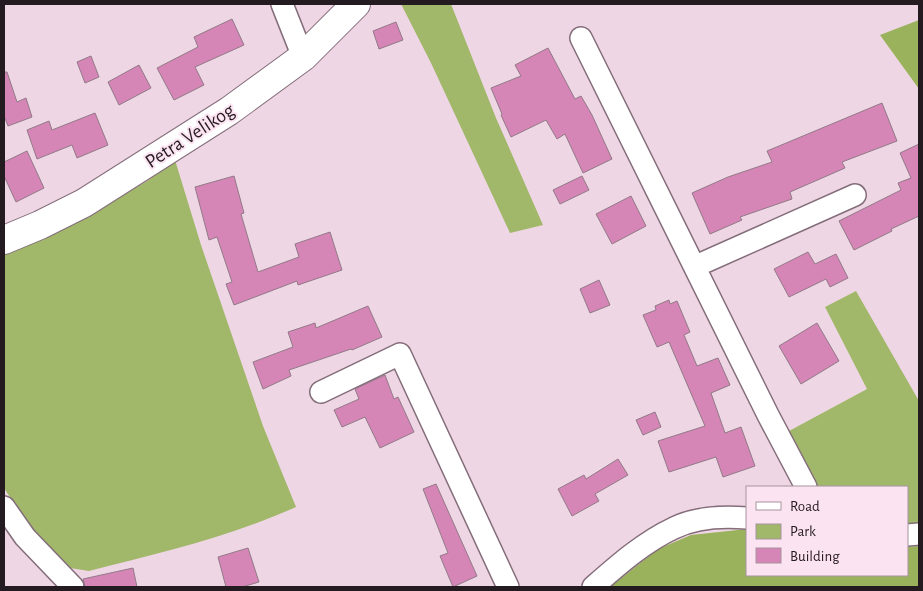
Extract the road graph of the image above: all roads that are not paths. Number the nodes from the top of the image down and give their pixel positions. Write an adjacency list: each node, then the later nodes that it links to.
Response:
1 (282, 4): 4 (street)
2 (356, 4): 4 (street, Petra Velikog)
3 (581, 38): 7 (street)
4 (303, 57): 6 (street, Petra Velikog)
5 (855, 195): 7 (street)
6 (4, 240)
7 (696, 266): 9 (street)
8 (321, 392): 13 (street)
9 (805, 486)
10 (4, 507): 12 (street)
11 (746, 518): 14 (street)
12 (73, 587)
13 (508, 587)
14 (593, 587)

